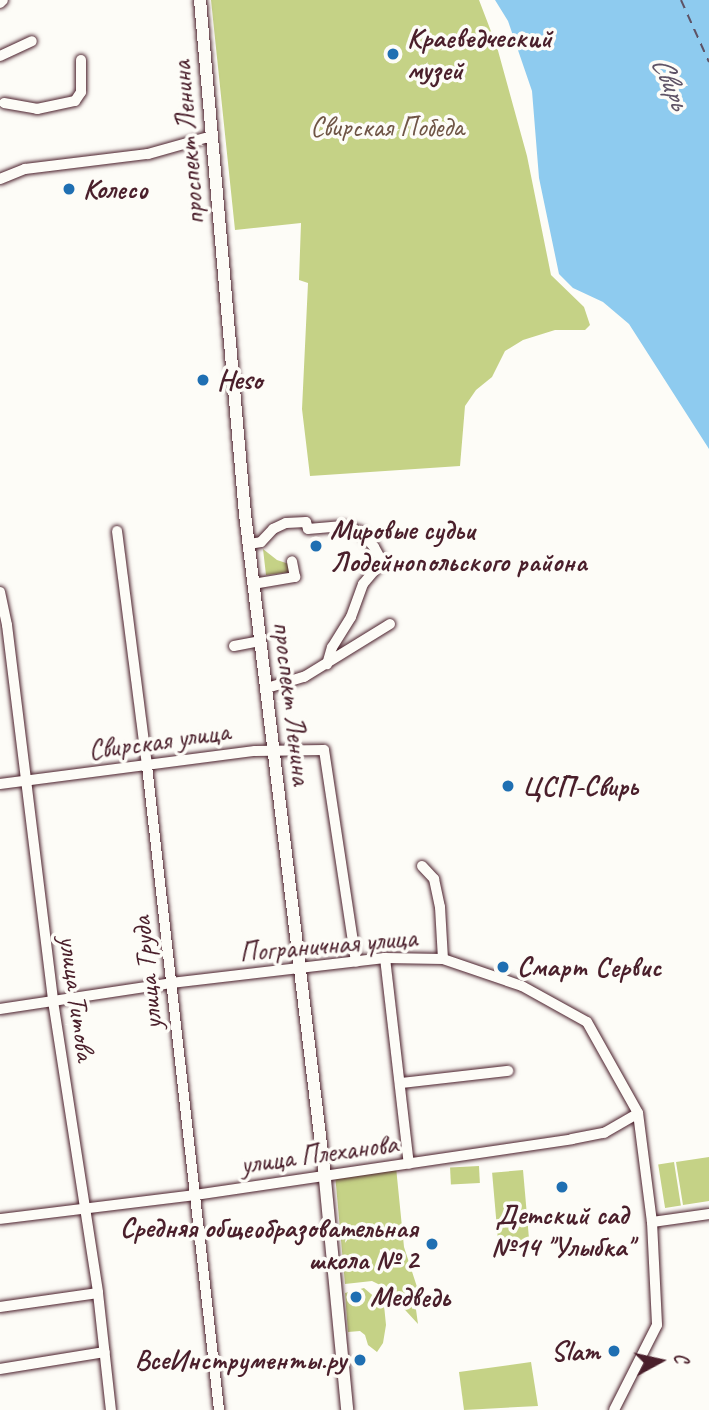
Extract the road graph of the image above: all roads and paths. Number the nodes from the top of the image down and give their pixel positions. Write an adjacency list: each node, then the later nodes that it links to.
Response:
1 (200, 0): 6 (main road, проспект Ленина)
2 (32, 41): 3 (street)
3 (0, 56)
4 (81, 61): 5 (street)
5 (1, 101)
6 (212, 136): 7 (street); 9 (main road, проспект Ленина)
7 (0, 179)
8 (117, 531): 19 (street, улица Труда)
9 (249, 544): 11 (main road, проспект Ленина); 16 (street)
10 (292, 561): 11 (street)
11 (253, 583): 14 (main road, проспект Ленина)
12 (0, 592): 20 (street, улица Титова)
13 (390, 624): 16 (street)
14 (260, 641): 15 (street); 17 (main road, проспект Ленина)
15 (234, 646)
16 (327, 664): 17 (street)
17 (267, 688): 18 (main road, проспект Ленина)
18 (274, 751): 19 (street, Свирская улица); 25 (street, Свирская улица); 26 (main road, проспект Ленина)
19 (147, 766): 20 (street, Свирская улица); 27 (street, улица Труда)
20 (26, 782): 21 (street, Свирская улица); 28 (street, улица Титова)
21 (0, 784)
22 (422, 866): 24 (street)
23 (385, 958): 24 (street, Пограничная улица); 25 (street, Пограничная улица); 31 (street)
24 (443, 959): 32 (street, Пограничная улица)
25 (356, 962): 26 (street, Пограничная улица)
26 (300, 970): 27 (street, Пограничная улица); 34 (main road, проспект Ленина)
27 (172, 983): 28 (street, Пограничная улица); 35 (street, улица Труда)
28 (53, 1001): 29 (street, Пограничная улица); 36 (street, улица Титова)
29 (0, 1009)
30 (508, 1071): 31 (street)
31 (402, 1083): 33 (street)
32 (638, 1113): 33 (street, улица Плеханова); 39 (street)
33 (409, 1164): 34 (street, улица Плеханова)
34 (324, 1176): 35 (street, улица Плеханова); 46 (main road, проспект Ленина)
35 (195, 1195): 36 (street, улица Плеханова); 45 (street, улица Труда)
36 (86, 1209): 38 (street, улица Плеханова); 40 (street, улица Титова)
37 (709, 1213): 39 (street)
38 (0, 1219)
39 (652, 1222): 47 (street)
40 (98, 1293): 41 (street); 42 (street, улица Титова)
41 (0, 1307)
42 (105, 1352): 43 (street); 44 (street, улица Титова)
43 (0, 1368)
44 (111, 1410)
45 (219, 1410)
46 (346, 1410)
47 (614, 1410)

